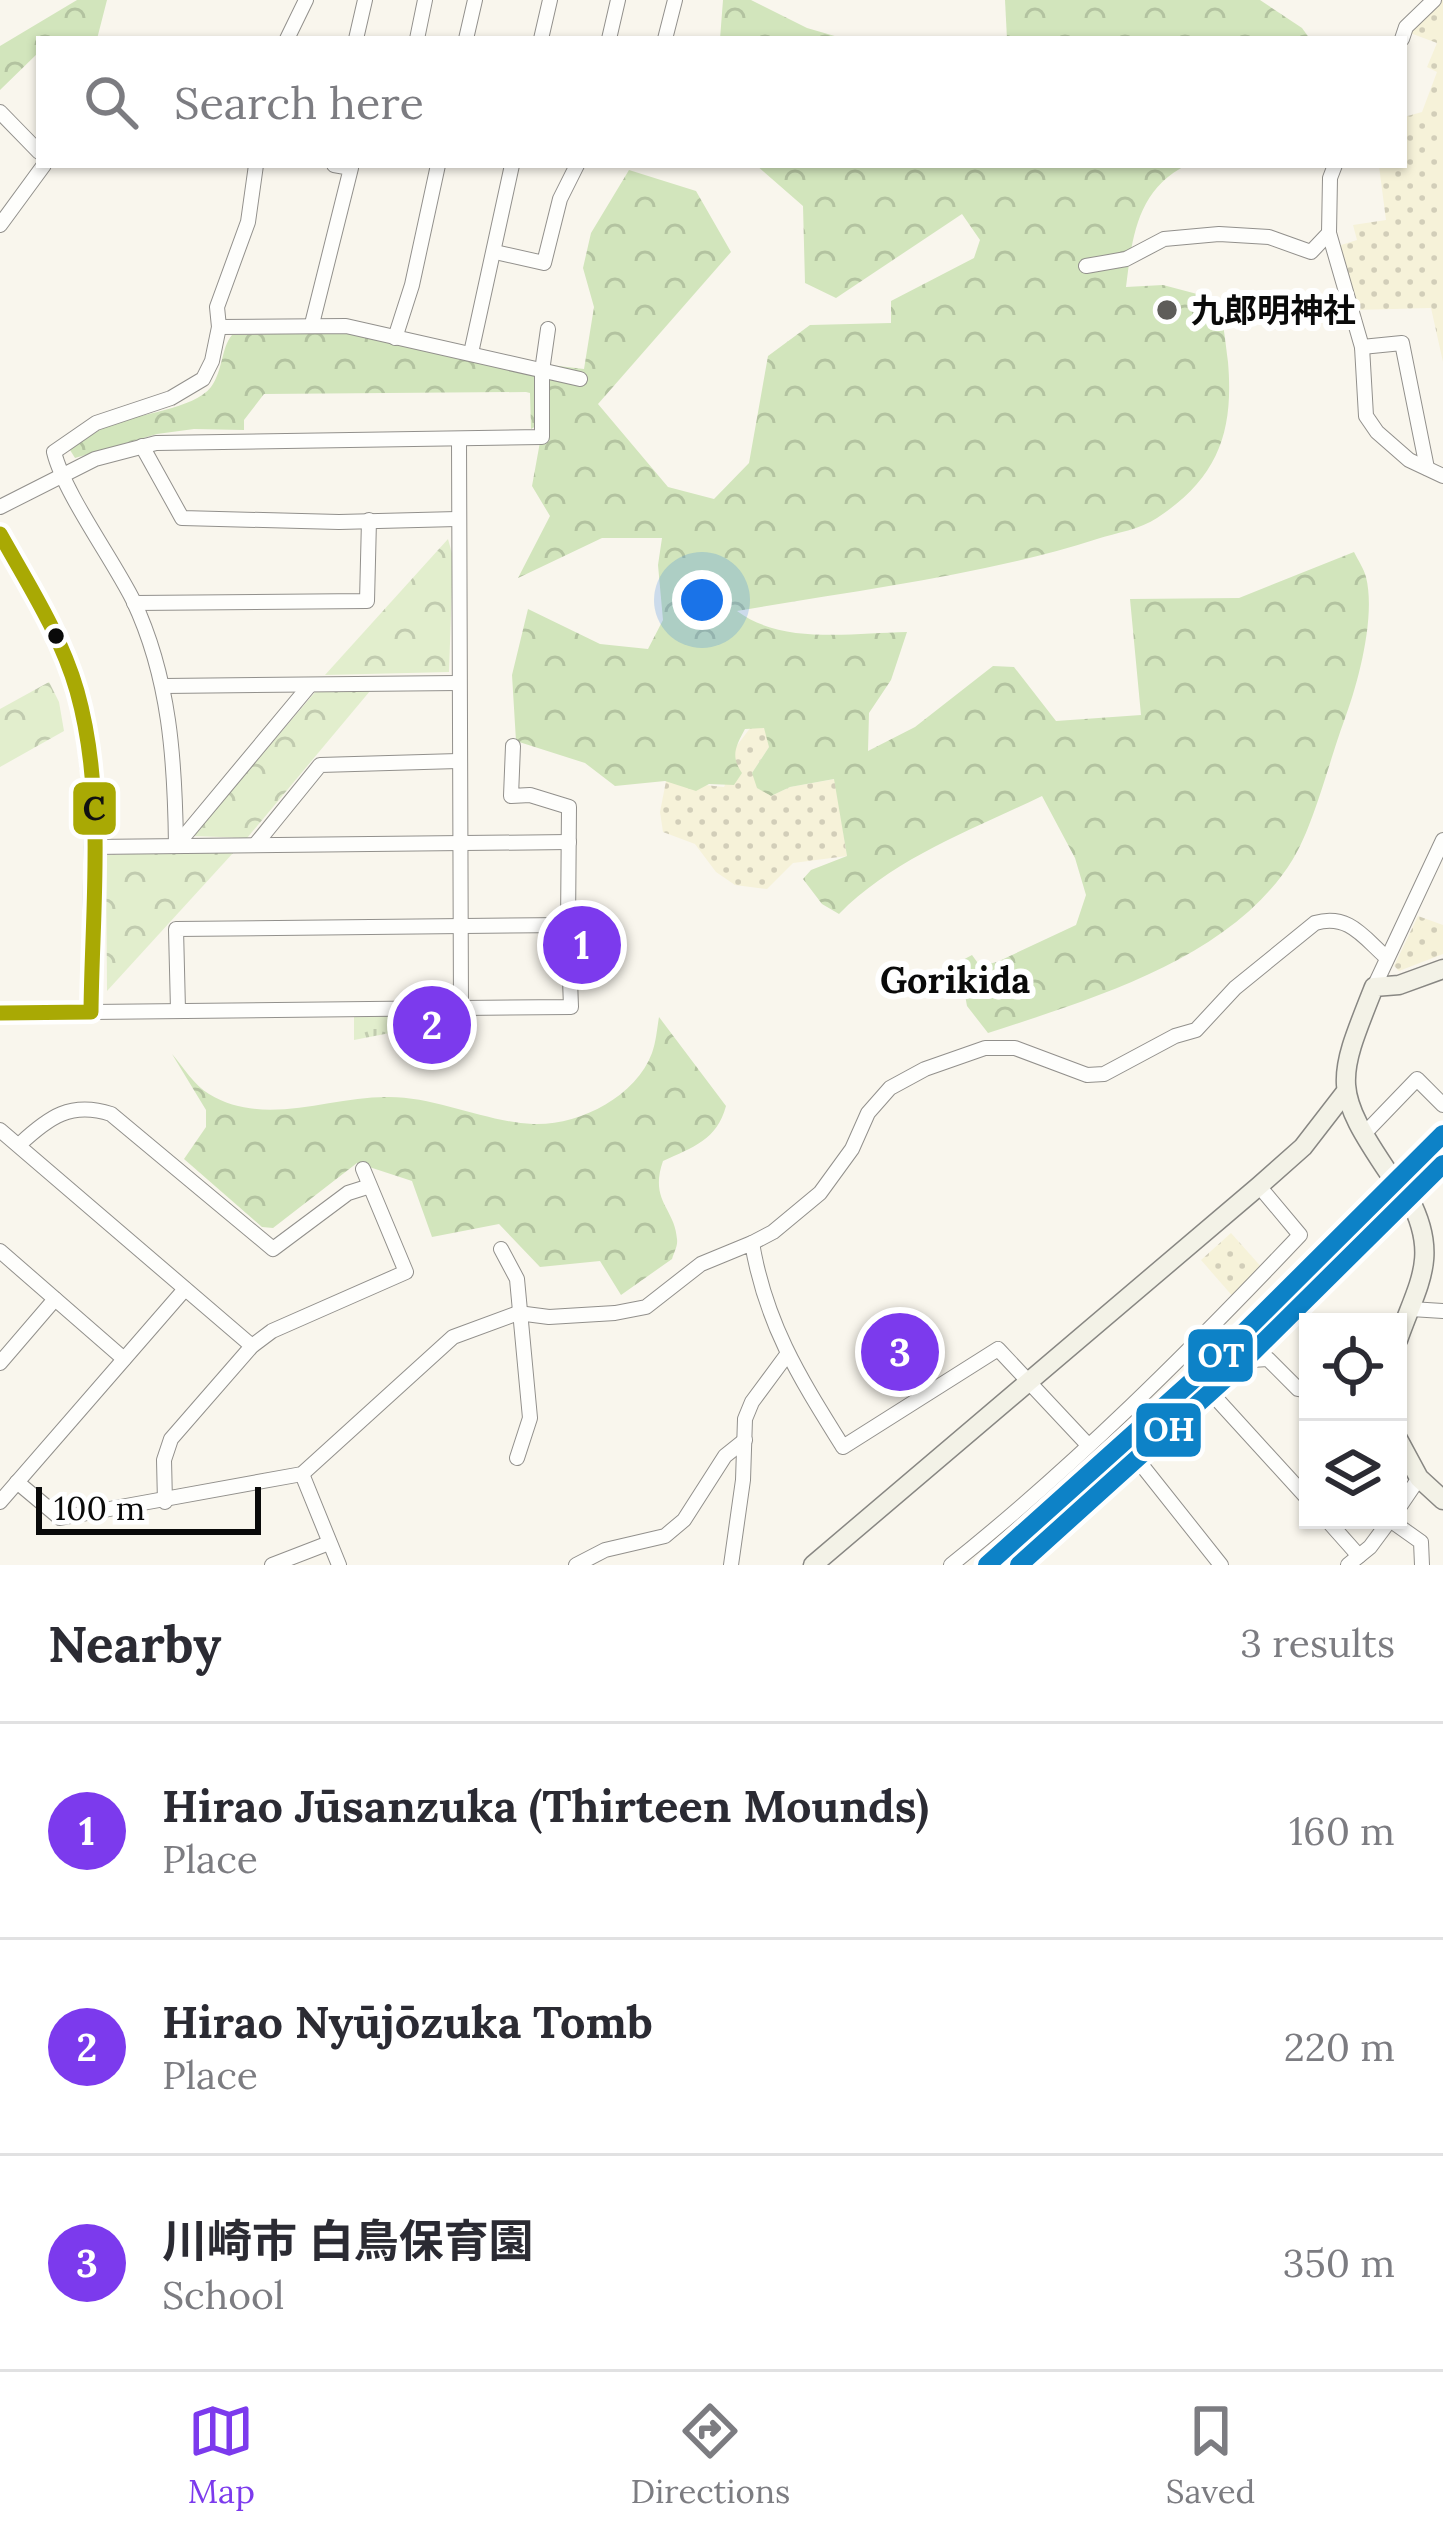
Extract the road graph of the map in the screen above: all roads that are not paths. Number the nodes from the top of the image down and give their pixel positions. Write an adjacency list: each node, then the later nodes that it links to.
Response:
1 (306, 0): 9 (street)
2 (365, 0): 10 (street)
3 (425, 0): 11 (street)
4 (475, 0): 12 (street)
5 (550, 0): 13 (street)
6 (618, 0): 14 (street)
7 (675, 0): 15 (street)
8 (1434, 0): 16 (street)
9 (288, 36)
10 (357, 36)
11 (418, 36)
12 (467, 36)
13 (542, 36)
14 (610, 36)
15 (666, 36)
16 (1403, 36)
17 (0, 112): 18 (street)
18 (36, 149)
19 (42, 168): 26 (street)
20 (256, 168): 31 (street)
21 (350, 168): 30 (street)
22 (437, 168): 33 (street)
23 (511, 168): 28 (street)
24 (576, 168): 28 (street)
25 (1334, 168): 27 (street)
26 (0, 225)
27 (1329, 233): 29 (street); 34 (street)
28 (495, 252): 35 (street)
29 (1086, 266)
30 (312, 324): 31 (street); 33 (street)
31 (219, 327): 41 (street)
32 (548, 329): 36 (street)
33 (395, 338): 35 (street)
34 (1362, 347): 40 (street); 40 (street)
35 (470, 353): 36 (street)
36 (542, 371): 37 (street); 38 (street)
37 (580, 379)
38 (459, 439): 39 (street); 44 (street)
39 (142, 446): 41 (street); 45 (street)
40 (1427, 468): 42 (street)
41 (64, 473): 43 (street); 47 (street)
42 (1443, 476)
43 (0, 507)
44 (457, 519): 45 (street); 48 (street)
45 (369, 520): 47 (street)
46 (0, 534): 58 (street)
47 (134, 602): 50 (street)
48 (458, 683): 49 (street); 52 (street)
49 (310, 685): 50 (street); 57 (street)
50 (164, 686): 57 (street)
51 (513, 746): 54 (street)
52 (458, 761): 55 (street); 56 (street)
53 (1443, 840): 61 (street)
54 (568, 842): 56 (street); 59 (street)
55 (255, 844): 56 (street); 57 (street)
56 (462, 844): 60 (street)
57 (176, 846): 58 (street)
58 (91, 847): 66 (street)
59 (568, 925): 60 (street); 64 (street)
60 (462, 927): 64 (street); 65 (street)
61 (1387, 958): 63 (street); 78 (street)
62 (1443, 969): 63 (street)
63 (1374, 987): 68 (street)
64 (461, 1008): 65 (street)
65 (178, 1010): 66 (street)
66 (91, 1012): 67 (street)
67 (0, 1013)
68 (1344, 1094): 71 (street); 75 (street)
69 (1443, 1105): 71 (street)
70 (0, 1130): 72 (street)
71 (1364, 1135): 74 (street)
72 (20, 1144): 76 (street); 81 (street)
73 (363, 1169): 76 (street)
74 (1390, 1175)
75 (1259, 1186): 91 (street); 95 (street)
76 (367, 1187): 87 (street)
77 (1409, 1198): 83 (street)
78 (752, 1243): 85 (street); 88 (street)
79 (501, 1249): 85 (street)
80 (0, 1251): 82 (street)
81 (185, 1288): 87 (street); 89 (street)
82 (55, 1299): 89 (street); 90 (street)
83 (1411, 1309): 84 (street); 86 (street)
84 (1443, 1311)
85 (518, 1313): 97 (street); 99 (street)
86 (1407, 1319)
87 (252, 1346): 106 (street)
88 (786, 1356): 91 (street); 94 (street)
89 (124, 1359): 101 (street)
90 (0, 1363)
91 (1032, 1382): 95 (street); 116 (street)
92 (1299, 1389): 93 (street)
93 (1214, 1396): 98 (street); 102 (street)
94 (745, 1440): 114 (street); 115 (street)
95 (1088, 1445): 117 (street)
96 (1407, 1456): 100 (street)
97 (517, 1458)
98 (1140, 1463): 118 (street); 119 (street)
99 (302, 1474): 106 (street); 110 (street)
100 (1419, 1478): 103 (street); 104 (street)
101 (17, 1482): 105 (street); 106 (street)
102 (1299, 1485)
103 (1407, 1496)
104 (1443, 1500)
105 (0, 1502)
106 (165, 1502)
107 (1333, 1529): 111 (street)
108 (1382, 1529): 111 (street)
109 (1403, 1529): 120 (street)
110 (329, 1544): 112 (street); 113 (street)
111 (1353, 1561)
112 (272, 1565)
113 (339, 1565)
114 (576, 1565)
115 (731, 1565)
116 (813, 1565)
117 (951, 1565)
118 (1025, 1565)
119 (1221, 1565)
120 (1423, 1565)

